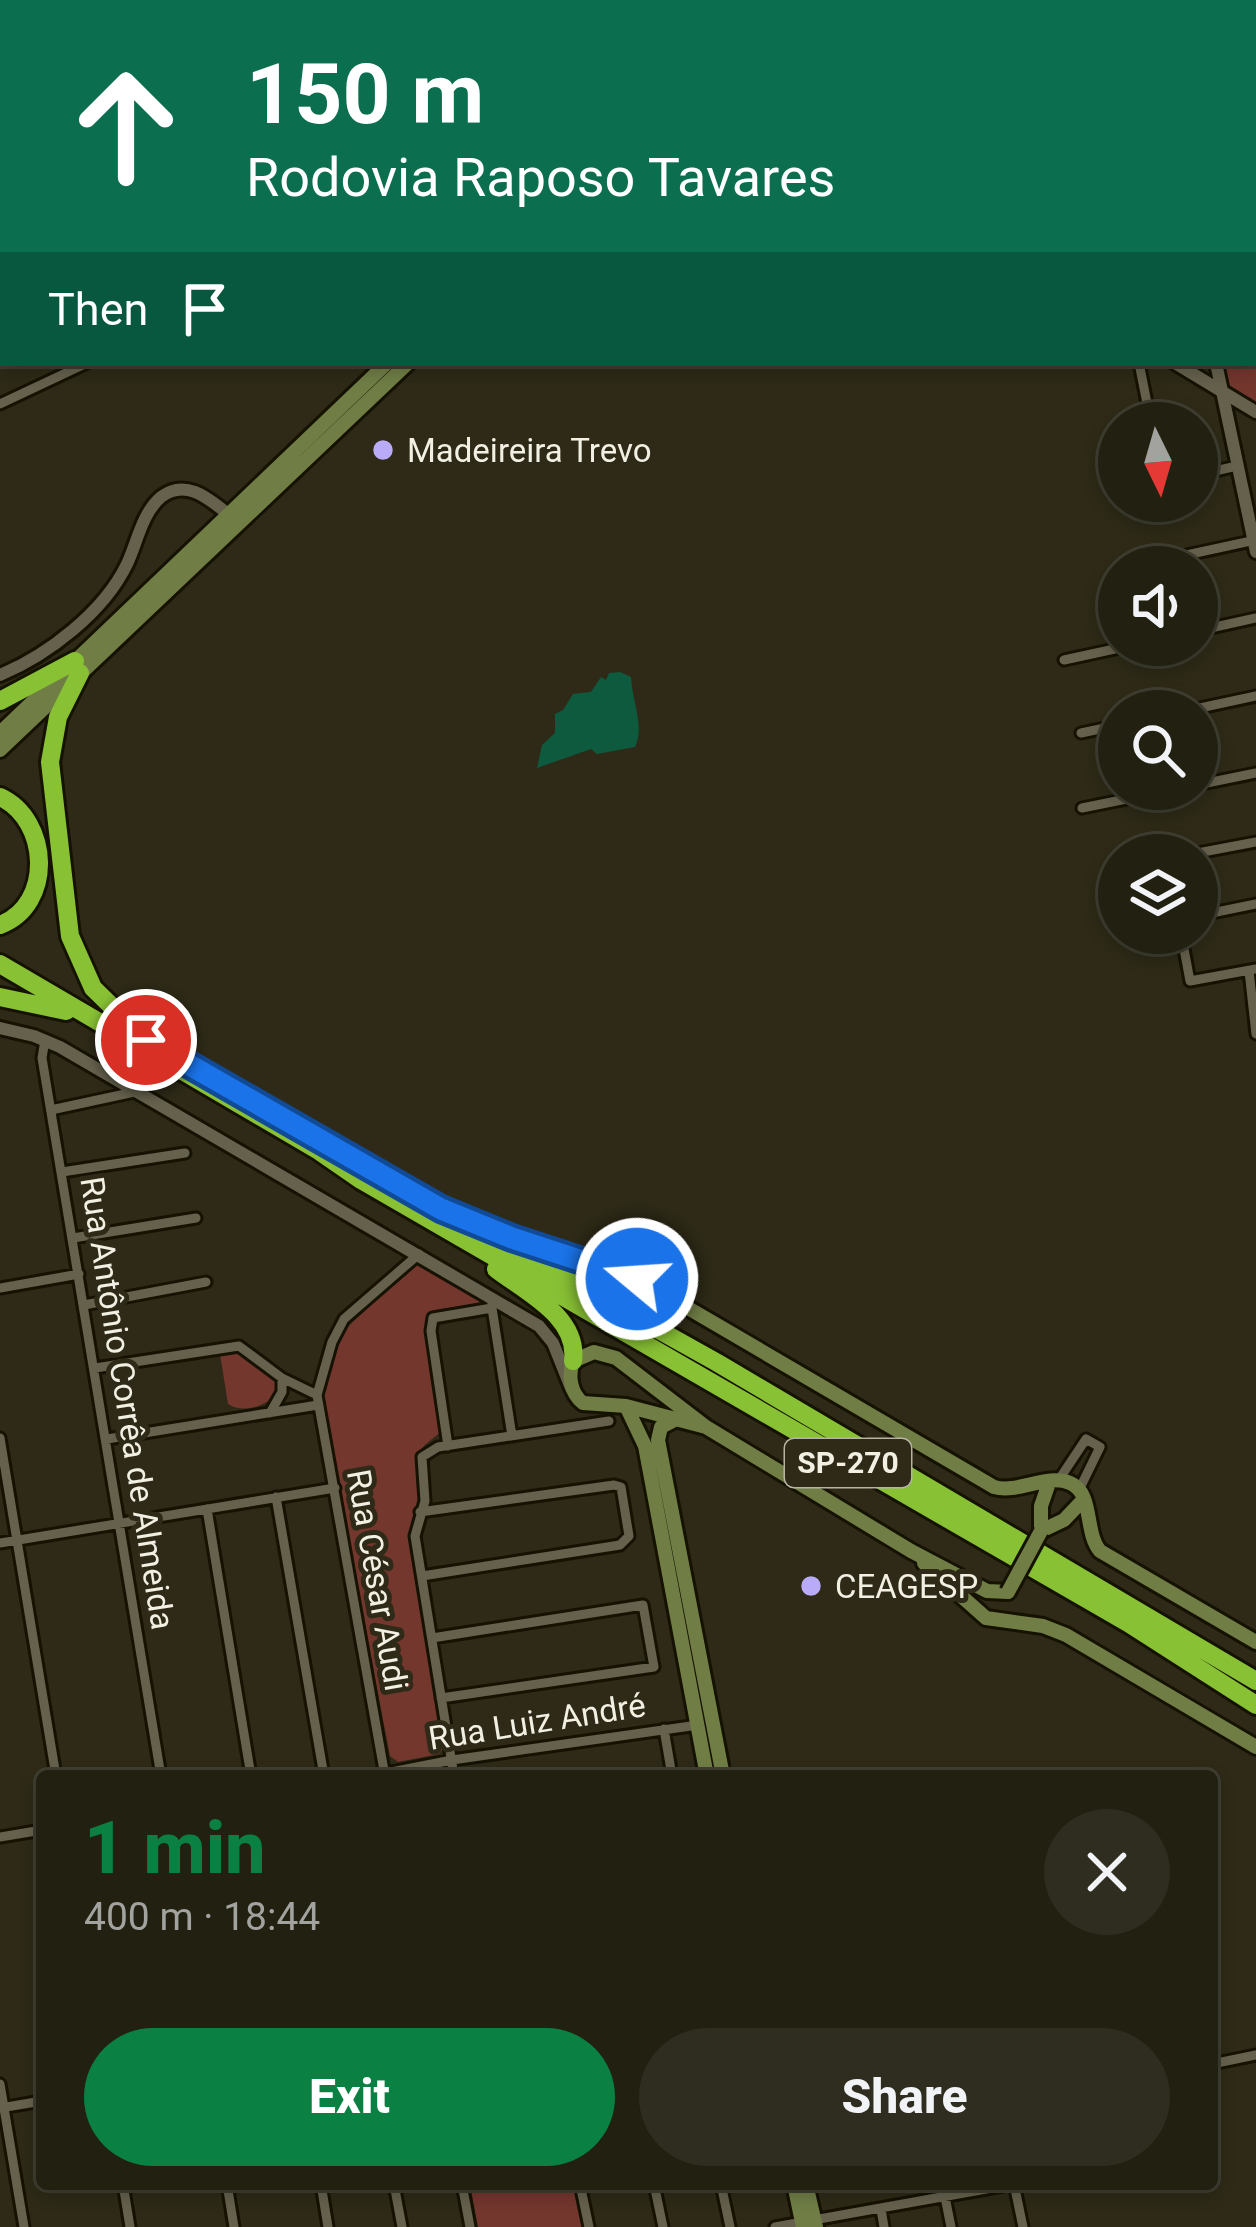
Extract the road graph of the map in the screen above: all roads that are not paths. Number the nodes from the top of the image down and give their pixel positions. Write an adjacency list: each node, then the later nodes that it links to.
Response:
1 (384, 366): 13 (main road)
2 (405, 366): 20 (main road)
3 (1140, 366): 8 (street)
4 (1180, 366): 7 (street)
5 (1217, 366): 7 (street)
6 (68, 367): 9 (street)
7 (1222, 389): 10 (street); 11 (street)
8 (1147, 402)
9 (0, 404)
10 (1256, 412)
11 (1237, 466): 12 (street); 14 (street)
12 (1218, 470)
13 (228, 514): 20 (main road); 21 (street)
14 (1255, 545): 15 (street)
15 (1218, 552)
16 (1256, 618): 17 (street)
17 (1218, 626)
18 (1098, 652): 19 (street)
19 (1064, 660)
20 (77, 667): 23 (highway); 26 (main road); 28 (main road); 48 (highway)
21 (0, 675)
22 (1256, 696): 24 (street)
23 (0, 701)
24 (1218, 704)
25 (1098, 729): 27 (street)
26 (0, 733)
27 (1081, 733)
28 (0, 750)
29 (1256, 772): 30 (street)
30 (1218, 780)
31 (0, 797): 38 (highway)
32 (1098, 805): 33 (street)
33 (1082, 808)
34 (1256, 842): 35 (street)
35 (1218, 849)
36 (1256, 904): 37 (street)
37 (1218, 912)
38 (0, 925)
39 (0, 952): 48 (highway, SP-270)
40 (1184, 954): 42 (street)
41 (0, 964): 45 (highway, SP-270)
42 (1252, 970): 46 (street)
43 (0, 997): 45 (highway)
44 (0, 1028): 47 (street)
45 (106, 1028): 53 (highway, SP-270)
46 (1256, 1034)
47 (45, 1040): 49 (street); 50 (street, Rua Antônio Corrêa de Almeida)
48 (146, 1040): 53 (highway, SP-270)
49 (139, 1091): 50 (street); 56 (street)
50 (51, 1109): 52 (street, Rua Antônio Corrêa de Almeida)
51 (184, 1153): 52 (street)
52 (62, 1172): 55 (street, Rua Antônio Corrêa de Almeida)
53 (440, 1217): 60 (highway); 63 (highway); 93 (highway, SP-270); 95 (highway, SP-270)
54 (196, 1218): 55 (street)
55 (73, 1238): 57 (street, Rua Antônio Corrêa de Almeida)
56 (419, 1254): 61 (street); 67 (street)
57 (79, 1274): 59 (street); 62 (street, Rua Antônio Corrêa de Almeida)
58 (206, 1282): 62 (street)
59 (0, 1288)
60 (676, 1301): 77 (main road)
61 (492, 1302): 66 (street); 73 (street); 76 (street)
62 (85, 1305): 64 (street, Rua Antônio Corrêa de Almeida)
63 (573, 1360): 66 (main road); 72 (main road)
64 (95, 1368): 65 (street); 75 (street, Rua Antônio Corrêa de Almeida)
65 (282, 1378): 67 (street); 69 (street)
66 (575, 1394): 68 (main road)
67 (318, 1400): 69 (street); 78 (street, Rua César Audi)
68 (626, 1406): 70 (main road); 96 (main road)
69 (269, 1413): 75 (street)
70 (680, 1417): 72 (main road); 96 (main road)
71 (609, 1420): 73 (street)
72 (706, 1427): 87 (main road)
73 (512, 1436): 76 (street)
74 (0, 1438): 85 (street)
75 (107, 1439): 83 (street, Rua Antônio Corrêa de Almeida)
76 (448, 1446): 82 (street)
77 (1053, 1482): 79 (main road); 79 (street); 84 (main road)
78 (335, 1487): 80 (street); 104 (street, Rua César Audi)
79 (1082, 1494): 84 (main road); 92 (main road)
80 (276, 1497): 81 (street); 103 (street)
81 (207, 1509): 83 (street); 102 (street)
82 (420, 1512): 88 (street); 88 (street)
83 (121, 1523): 85 (street); 101 (street, Rua Antônio Corrêa de Almeida)
84 (1041, 1531): 89 (main road, bridge)
85 (17, 1540): 86 (street); 100 (street)
86 (0, 1544)
87 (911, 1551): 89 (main road); 90 (main road)
88 (422, 1576): 91 (street)
89 (1008, 1592): 90 (main road)
90 (970, 1606): 98 (main road)
91 (432, 1638): 94 (street); 94 (street)
92 (1256, 1642)
93 (1256, 1681)
94 (441, 1698): 99 (street)
95 (1256, 1705)
96 (705, 1723): 97 (street, Rua Luiz André); 108 (main road); 109 (main road)
97 (664, 1729): 99 (street, Rua Luiz André); 107 (street)
98 (1256, 1748)
99 (452, 1760): 105 (street, Rua Luiz André); 106 (street)
100 (55, 1770)
101 (160, 1770)
102 (250, 1770)
103 (324, 1770)
104 (384, 1770)
105 (407, 1770)
106 (453, 1770)
107 (671, 1770)
108 (707, 1770)
109 (721, 1770)
110 (36, 1831): 111 (street)
111 (0, 1837)
112 (1256, 2055): 113 (street)
113 (1218, 2063)
114 (0, 2084): 116 (street)
115 (36, 2102): 116 (street)
116 (2, 2108): 132 (street)
117 (124, 2190): 133 (street)
118 (227, 2190): 134 (street)
119 (322, 2190): 135 (street)
120 (395, 2190): 136 (street)
121 (464, 2190): 137 (street)
122 (581, 2190): 138 (street)
123 (655, 2190): 139 (street)
124 (722, 2190): 140 (street)
125 (796, 2190): 131 (main road)
126 (806, 2190): 131 (main road)
127 (982, 2190): 129 (street)
128 (1015, 2190): 144 (street)
129 (945, 2197): 130 (street); 143 (street)
130 (881, 2209): 131 (street); 142 (street)
131 (809, 2224): 141 (street)
132 (24, 2227)
133 (130, 2227)
134 (234, 2227)
135 (328, 2227)
136 (402, 2227)
137 (470, 2227)
138 (589, 2227)
139 (663, 2227)
140 (730, 2227)
141 (775, 2227)
142 (884, 2227)
143 (951, 2227)
144 (1023, 2227)

